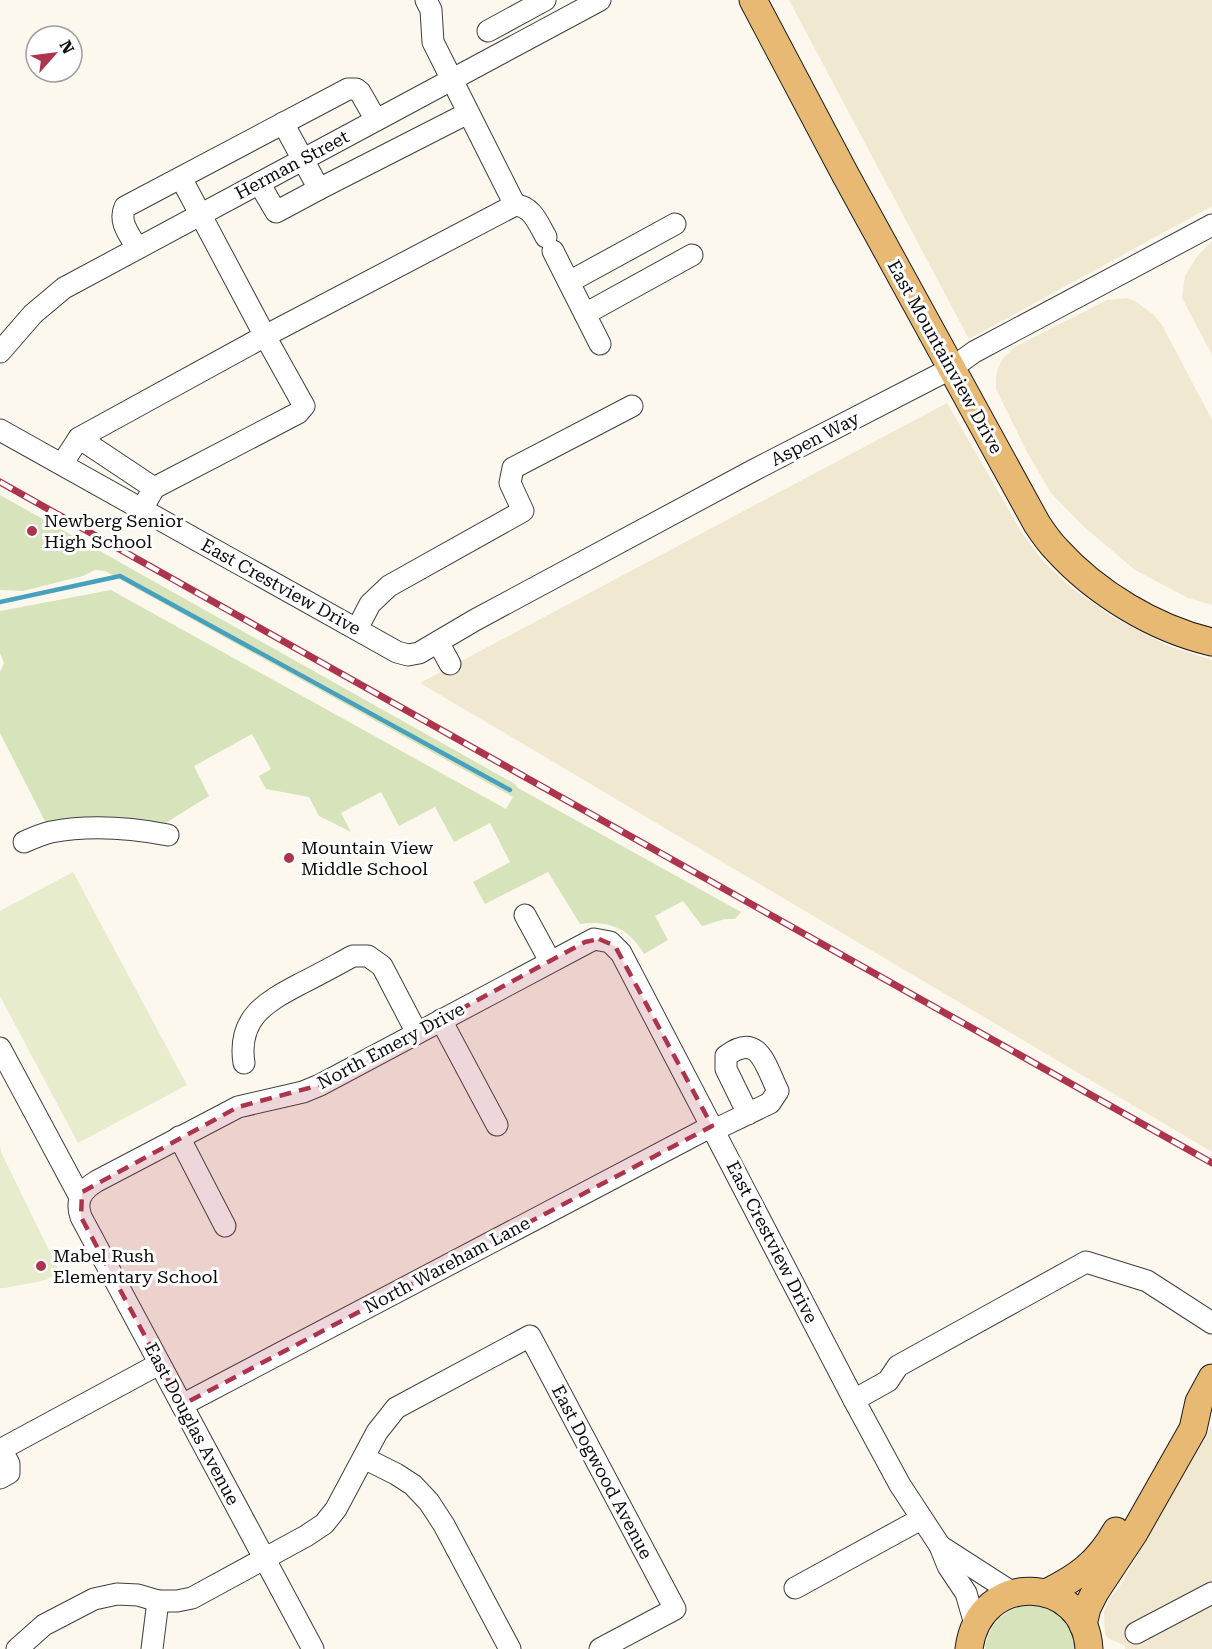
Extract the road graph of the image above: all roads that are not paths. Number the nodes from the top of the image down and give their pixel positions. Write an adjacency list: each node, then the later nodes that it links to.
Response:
1 (426, 0): 8 (street)
2 (545, 0): 7 (street)
3 (555, 0): 6 (street)
4 (600, 0): 6 (street, Herman Street)
5 (753, 0): 28 (main road, East Mountainview Drive)
6 (565, 19): 8 (street, Herman Street)
7 (488, 31)
8 (451, 80): 9 (street); 11 (street, Herman Street)
9 (468, 113): 13 (street); 17 (street)
10 (283, 123): 11 (street); 12 (street); 14 (street)
11 (369, 123): 12 (street, Herman Street); 13 (street)
12 (303, 159): 15 (street, Herman Street); 16 (street)
13 (378, 159): 16 (street)
14 (181, 178): 18 (street); 21 (street)
15 (259, 183): 16 (street); 18 (street, Herman Street)
16 (319, 189)
17 (514, 205): 23 (street); 25 (street)
18 (200, 214): 21 (street, Herman Street); 25 (street)
19 (675, 224): 23 (street)
20 (1212, 225): 28 (street, Aspen Way)
21 (137, 248): 27 (street, Herman Street)
22 (692, 255): 24 (street)
23 (569, 282): 24 (street)
24 (585, 314): 26 (street)
25 (265, 336): 31 (street); 33 (street)
26 (600, 344)
27 (2, 346)
28 (952, 368): 36 (street, Aspen Way); 37 (main road, East Mountainview Drive)
29 (632, 406): 35 (street)
30 (0, 430): 32 (street, East Crestview Drive)
31 (79, 438): 32 (street); 33 (street)
32 (62, 465): 34 (street, East Crestview Drive)
33 (154, 488): 34 (street)
34 (142, 509): 35 (street, East Crestview Drive)
35 (357, 629): 36 (street, East Crestview Drive)
36 (438, 642): 38 (street)
37 (1212, 642)
38 (450, 664)
39 (168, 835): 40 (street)
40 (24, 842)
41 (525, 915): 43 (street)
42 (604, 940): 43 (street, North Emery Drive); 50 (street, East Crestview Drive)
43 (550, 961): 44 (street, North Emery Drive)
44 (441, 1020): 45 (street, North Emery Drive); 49 (street)
45 (417, 1033): 47 (street); 51 (street, North Emery Drive)
46 (0, 1048): 52 (street, East Douglas Avenue)
47 (244, 1063)
48 (748, 1114): 50 (street, North Wareham Lane)
49 (497, 1125)
50 (713, 1128): 57 (street, East Crestview Drive); 59 (street, North Wareham Lane)
51 (179, 1137): 52 (street, North Emery Drive); 53 (street)
52 (80, 1197): 55 (street, East Douglas Avenue)
53 (225, 1226)
54 (1212, 1323): 57 (street)
55 (159, 1364): 59 (street, East Douglas Avenue); 60 (street)
56 (1212, 1378): 58 (main road)
57 (854, 1400): 63 (street, East Crestview Drive)
58 (1199, 1402): 68 (main road); 73 (main road)
59 (182, 1406): 65 (street, East Douglas Avenue)
60 (1, 1449): 62 (street)
61 (364, 1458): 65 (street); 77 (street); 78 (street, East Dogwood Avenue)
62 (0, 1478)
63 (921, 1519): 64 (street, East Crestview Drive); 66 (street)
64 (940, 1546): 67 (street, East Crestview Drive); 72 (street, East Crestview Drive)
65 (265, 1559): 70 (street); 76 (street, East Douglas Avenue)
66 (795, 1588)
67 (1013, 1593): 68 (main road); 72 (main road)
68 (1046, 1593): 73 (main road)
69 (1212, 1593): 71 (street)
70 (158, 1601): 74 (street); 75 (street)
71 (1136, 1633)
72 (972, 1636)
73 (1090, 1641)
74 (17, 1649)
75 (152, 1649)
76 (313, 1649)
77 (510, 1649)
78 (600, 1649)

